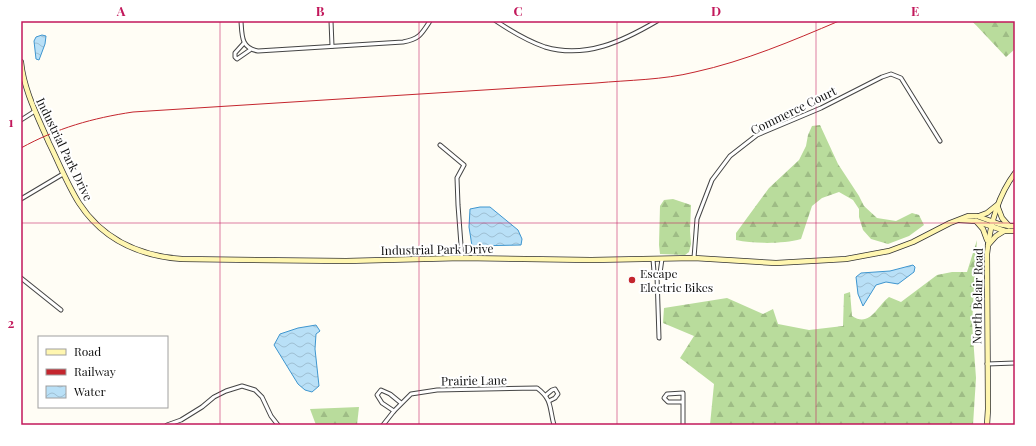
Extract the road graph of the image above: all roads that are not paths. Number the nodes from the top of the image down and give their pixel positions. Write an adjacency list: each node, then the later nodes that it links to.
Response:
1 (241, 21): 6 (street)
2 (331, 21): 7 (street)
3 (430, 21): 7 (street)
4 (496, 21): 5 (street)
5 (657, 21)
6 (244, 43): 8 (street); 8 (street)
7 (332, 46): 8 (street)
8 (250, 50)
9 (21, 62): 10 (street, Industrial Park Drive)
10 (35, 112): 11 (street); 15 (street, Industrial Park Drive)
11 (21, 120)
12 (940, 141): 26 (street, Commerce Court)
13 (440, 145): 25 (street)
14 (1015, 173): 17 (street, North Belair Road)
15 (63, 174): 16 (street); 25 (street, Industrial Park Drive)
16 (21, 199)
17 (997, 205): 18 (street); 19 (street, North Belair Road); 20 (street)
18 (977, 219): 19 (street, Industrial Park Drive); 24 (street); 26 (street, Industrial Park Drive)
19 (992, 224): 20 (street); 22 (street); 24 (street, North Belair Road)
20 (1009, 226): 21 (street)
21 (1015, 226)
22 (1005, 231): 23 (street); 24 (street)
23 (1015, 231)
24 (988, 243): 34 (street, North Belair Road)
25 (462, 258): 27 (street, Industrial Park Drive)
26 (694, 258): 28 (street, Industrial Park Drive)
27 (654, 259): 28 (street, Industrial Park Drive); 29 (street)
28 (662, 259): 29 (street)
29 (657, 276): 32 (street)
30 (21, 278): 31 (street)
31 (61, 310)
32 (659, 338)
33 (1015, 363): 34 (street)
34 (987, 364): 45 (street, North Belair Road)
35 (546, 395): 36 (street); 36 (street, Prairie Lane); 38 (street, Prairie Lane)
36 (549, 401): 43 (street)
37 (683, 402): 37 (street); 44 (street)
38 (401, 403): 39 (street, Prairie Lane); 39 (street)
39 (394, 411): 42 (street, Prairie Lane)
40 (167, 425): 41 (street)
41 (278, 425)
42 (383, 425)
43 (554, 425)
44 (683, 425)
45 (987, 425)

